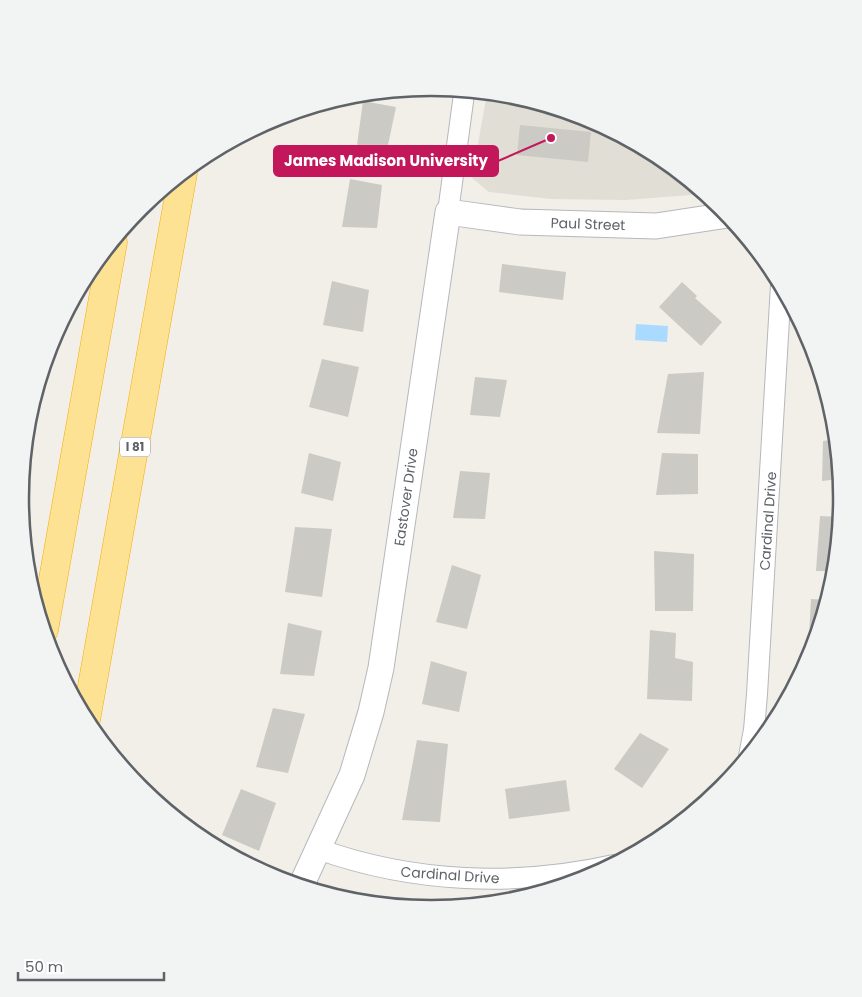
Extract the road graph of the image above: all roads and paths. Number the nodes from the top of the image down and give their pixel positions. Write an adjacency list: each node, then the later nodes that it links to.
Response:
1 (463, 98): 3 (street, Eastover Drive)
2 (181, 183): 8 (highway, I 81)
3 (448, 212): 4 (street, Paul Street); 10 (street, Eastover Drive)
4 (717, 217)
5 (110, 256): 7 (highway)
6 (780, 299): 9 (street, Cardinal Drive)
7 (46, 617)
8 (88, 708)
9 (752, 740)
10 (318, 849): 11 (street, Cardinal Drive); 12 (street, Eastover Drive)
11 (583, 871)
12 (304, 880)

